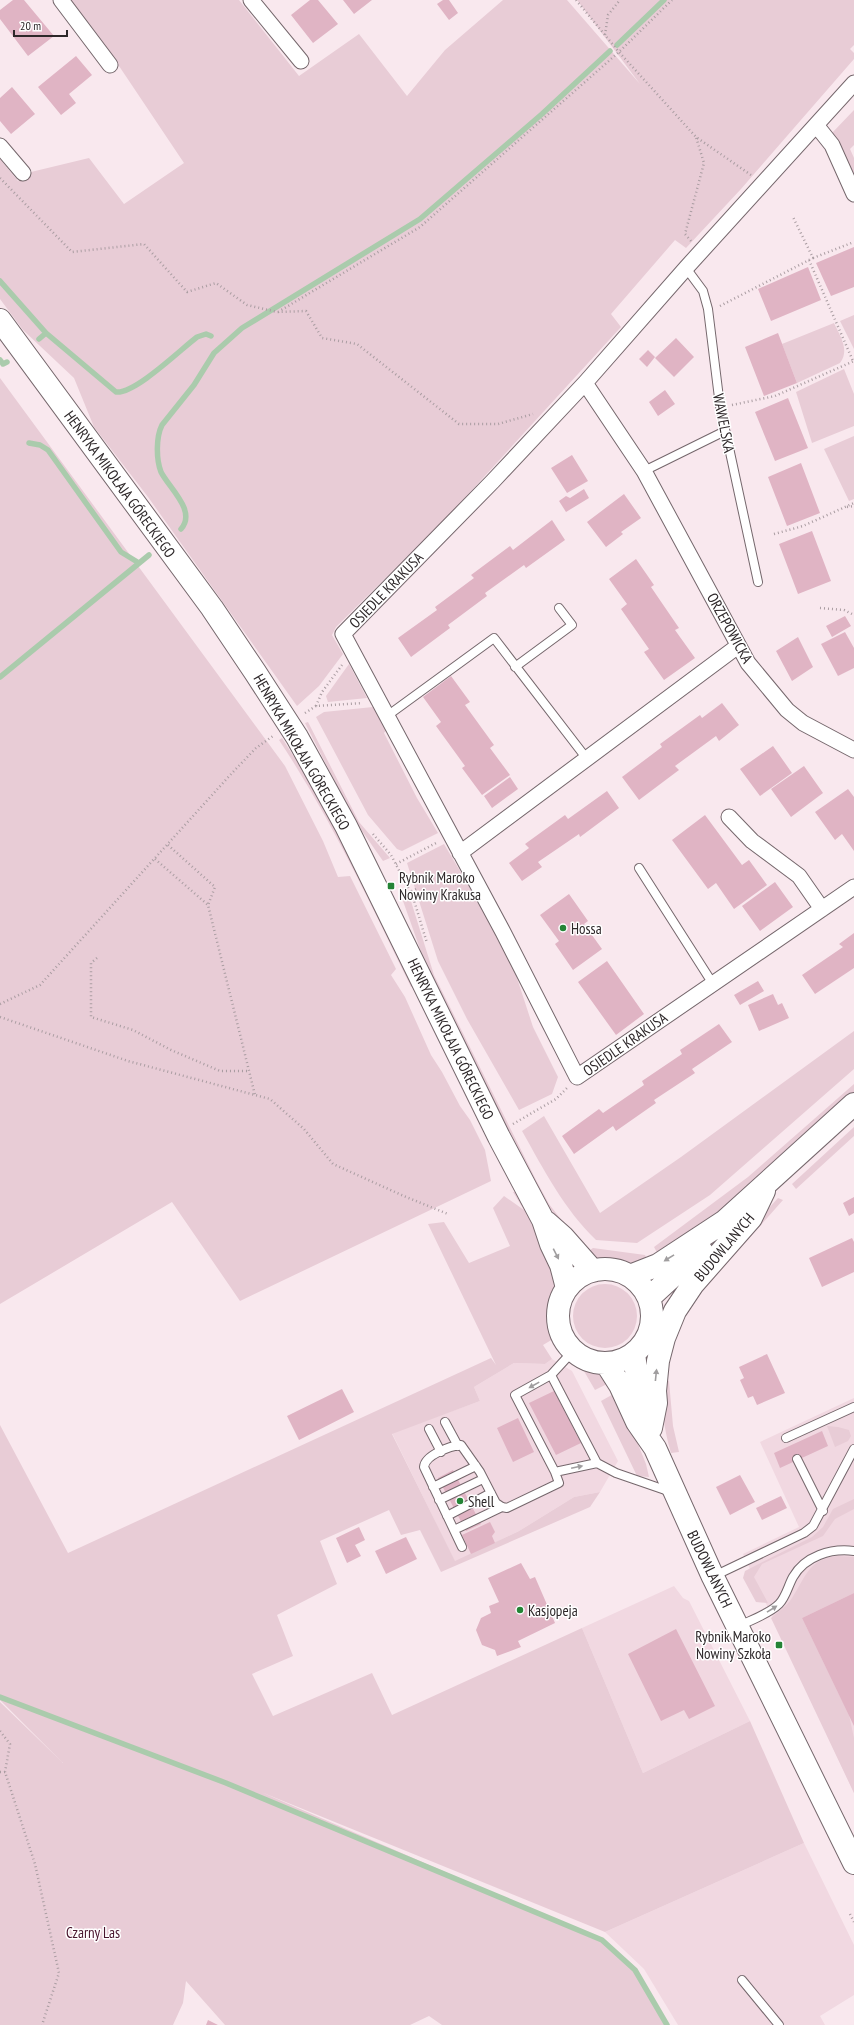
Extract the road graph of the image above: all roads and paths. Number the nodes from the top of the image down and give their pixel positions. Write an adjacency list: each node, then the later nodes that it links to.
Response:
1 (61, 0): 9 (street)
2 (251, 0): 8 (street)
3 (576, 0): 6 (path)
4 (620, 0): 6 (path)
5 (672, 0): 7 (path)
6 (605, 35): 7 (path)
7 (619, 52): 12 (path); 25 (path)
8 (300, 61)
9 (110, 65)
10 (854, 83): 11 (street)
11 (816, 125): 16 (street); 17 (street)
12 (696, 137): 16 (path); 20 (path)
13 (0, 146): 14 (street)
14 (24, 173)
15 (0, 178): 25 (path)
16 (764, 182): 20 (street)
17 (854, 194)
18 (793, 217): 21 (path)
19 (854, 242): 21 (path)
20 (700, 252): 23 (street)
21 (813, 258): 22 (path)
22 (809, 260): 24 (path); 27 (path)
23 (686, 268): 24 (lane, WAWELSKA); 28 (street)
24 (708, 309): 29 (lane, WAWELSKA)
25 (277, 312): 30 (path)
26 (0, 320): 70 (main road, HENRYKA MIKOŁAJA GÓRECKIEGO)
27 (854, 361): 29 (path)
28 (585, 383): 32 (street); 40 (street, OSIEDLE KRAKUSA)
29 (720, 406): 31 (lane, WAWELSKA)
30 (535, 414)
31 (725, 431): 32 (lane); 35 (lane, WAWELSKA)
32 (644, 471): 39 (street, ORZEPOWICKA)
33 (854, 505): 34 (path)
34 (774, 534)
35 (758, 582)
36 (559, 608): 41 (lane)
37 (820, 608): 38 (path)
38 (854, 615)
39 (738, 646): 44 (street, ORZEPOWICKA); 45 (street)
40 (352, 652): 42 (path); 43 (street, OSIEDLE KRAKUSA)
41 (515, 667): 43 (lane); 45 (lane)
42 (316, 706)
43 (386, 716): 50 (street, OSIEDLE KRAKUSA)
44 (854, 750)
45 (587, 759): 50 (street)
46 (223, 784): 49 (path)
47 (729, 817): 58 (street)
48 (443, 840): 52 (path)
49 (168, 845): 51 (path); 57 (path)
50 (460, 853): 60 (street, OSIEDLE KRAKUSA)
51 (155, 859): 57 (path); 61 (path)
52 (396, 864)
53 (639, 868): 60 (lane)
54 (854, 887): 58 (street, OSIEDLE KRAKUSA)
55 (416, 889): 56 (path)
56 (408, 893)
57 (208, 905): 63 (path)
58 (822, 909): 60 (street, OSIEDLE KRAKUSA)
59 (97, 958): 63 (path)
60 (713, 984)
61 (0, 1004)
62 (0, 1017): 64 (path)
63 (249, 1071): 64 (path)
64 (255, 1095): 69 (path)
65 (556, 1099): 67 (path)
66 (854, 1104): 68 (main road, BUDOWLANYCH)
67 (511, 1125)
68 (769, 1181): 71 (main road, BUDOWLANYCH); 83 (main road, BUDOWLANYCH, one-way to 68)
69 (448, 1214)
70 (544, 1220): 72 (main road, HENRYKA MIKOŁAJA GÓRECKIEGO); 74 (main road, HENRYKA MIKOŁAJA GÓRECKIEGO, one-way to 74)
71 (725, 1221): 73 (main road, BUDOWLANYCH, one-way to 73); 75 (main road)
72 (593, 1270): 73 (main road); 74 (main road)
73 (630, 1276): 75 (main road)
74 (567, 1288): 76 (main road)
75 (648, 1298): 77 (main road)
76 (573, 1351): 78 (main road); 79 (lane)
77 (634, 1353): 78 (main road); 83 (main road)
78 (606, 1363): 83 (main road, BUDOWLANYCH)
79 (551, 1375): 89 (lane); 91 (lane, one-way to 91)
80 (854, 1407): 84 (lane)
81 (446, 1422): 85 (lane)
82 (429, 1429): 87 (lane)
83 (653, 1438): 95 (main road, BUDOWLANYCH)
84 (786, 1438)
85 (458, 1446): 87 (lane); 90 (lane)
86 (854, 1448): 98 (lane)
87 (441, 1452): 93 (lane)
88 (797, 1459): 98 (lane)
89 (597, 1463): 91 (lane, one-way to 89); 95 (lane)
90 (476, 1466): 92 (lane); 93 (lane)
91 (555, 1472): 97 (lane)
92 (483, 1478): 94 (lane); 96 (lane)
93 (433, 1487): 96 (lane)
94 (491, 1493): 97 (lane); 99 (lane)
95 (674, 1493): 103 (main road, BUDOWLANYCH)
96 (439, 1500): 99 (lane)
97 (502, 1507): 100 (lane)
98 (823, 1511): 103 (lane)
99 (447, 1516): 100 (lane)
100 (454, 1530): 101 (lane)
101 (462, 1547)
102 (854, 1551): 104 (lane, one-way to 102)
103 (713, 1577): 104 (main road, BUDOWLANYCH)
104 (738, 1626): 108 (main road, BUDOWLANYCH)
105 (0, 1732): 107 (path)
106 (0, 1772): 107 (path)
107 (6, 1772): 112 (path)
108 (854, 1863)
109 (850, 1914): 110 (path)
110 (854, 1922)
111 (742, 1980): 113 (lane)
112 (42, 2025)
113 (779, 2025)

